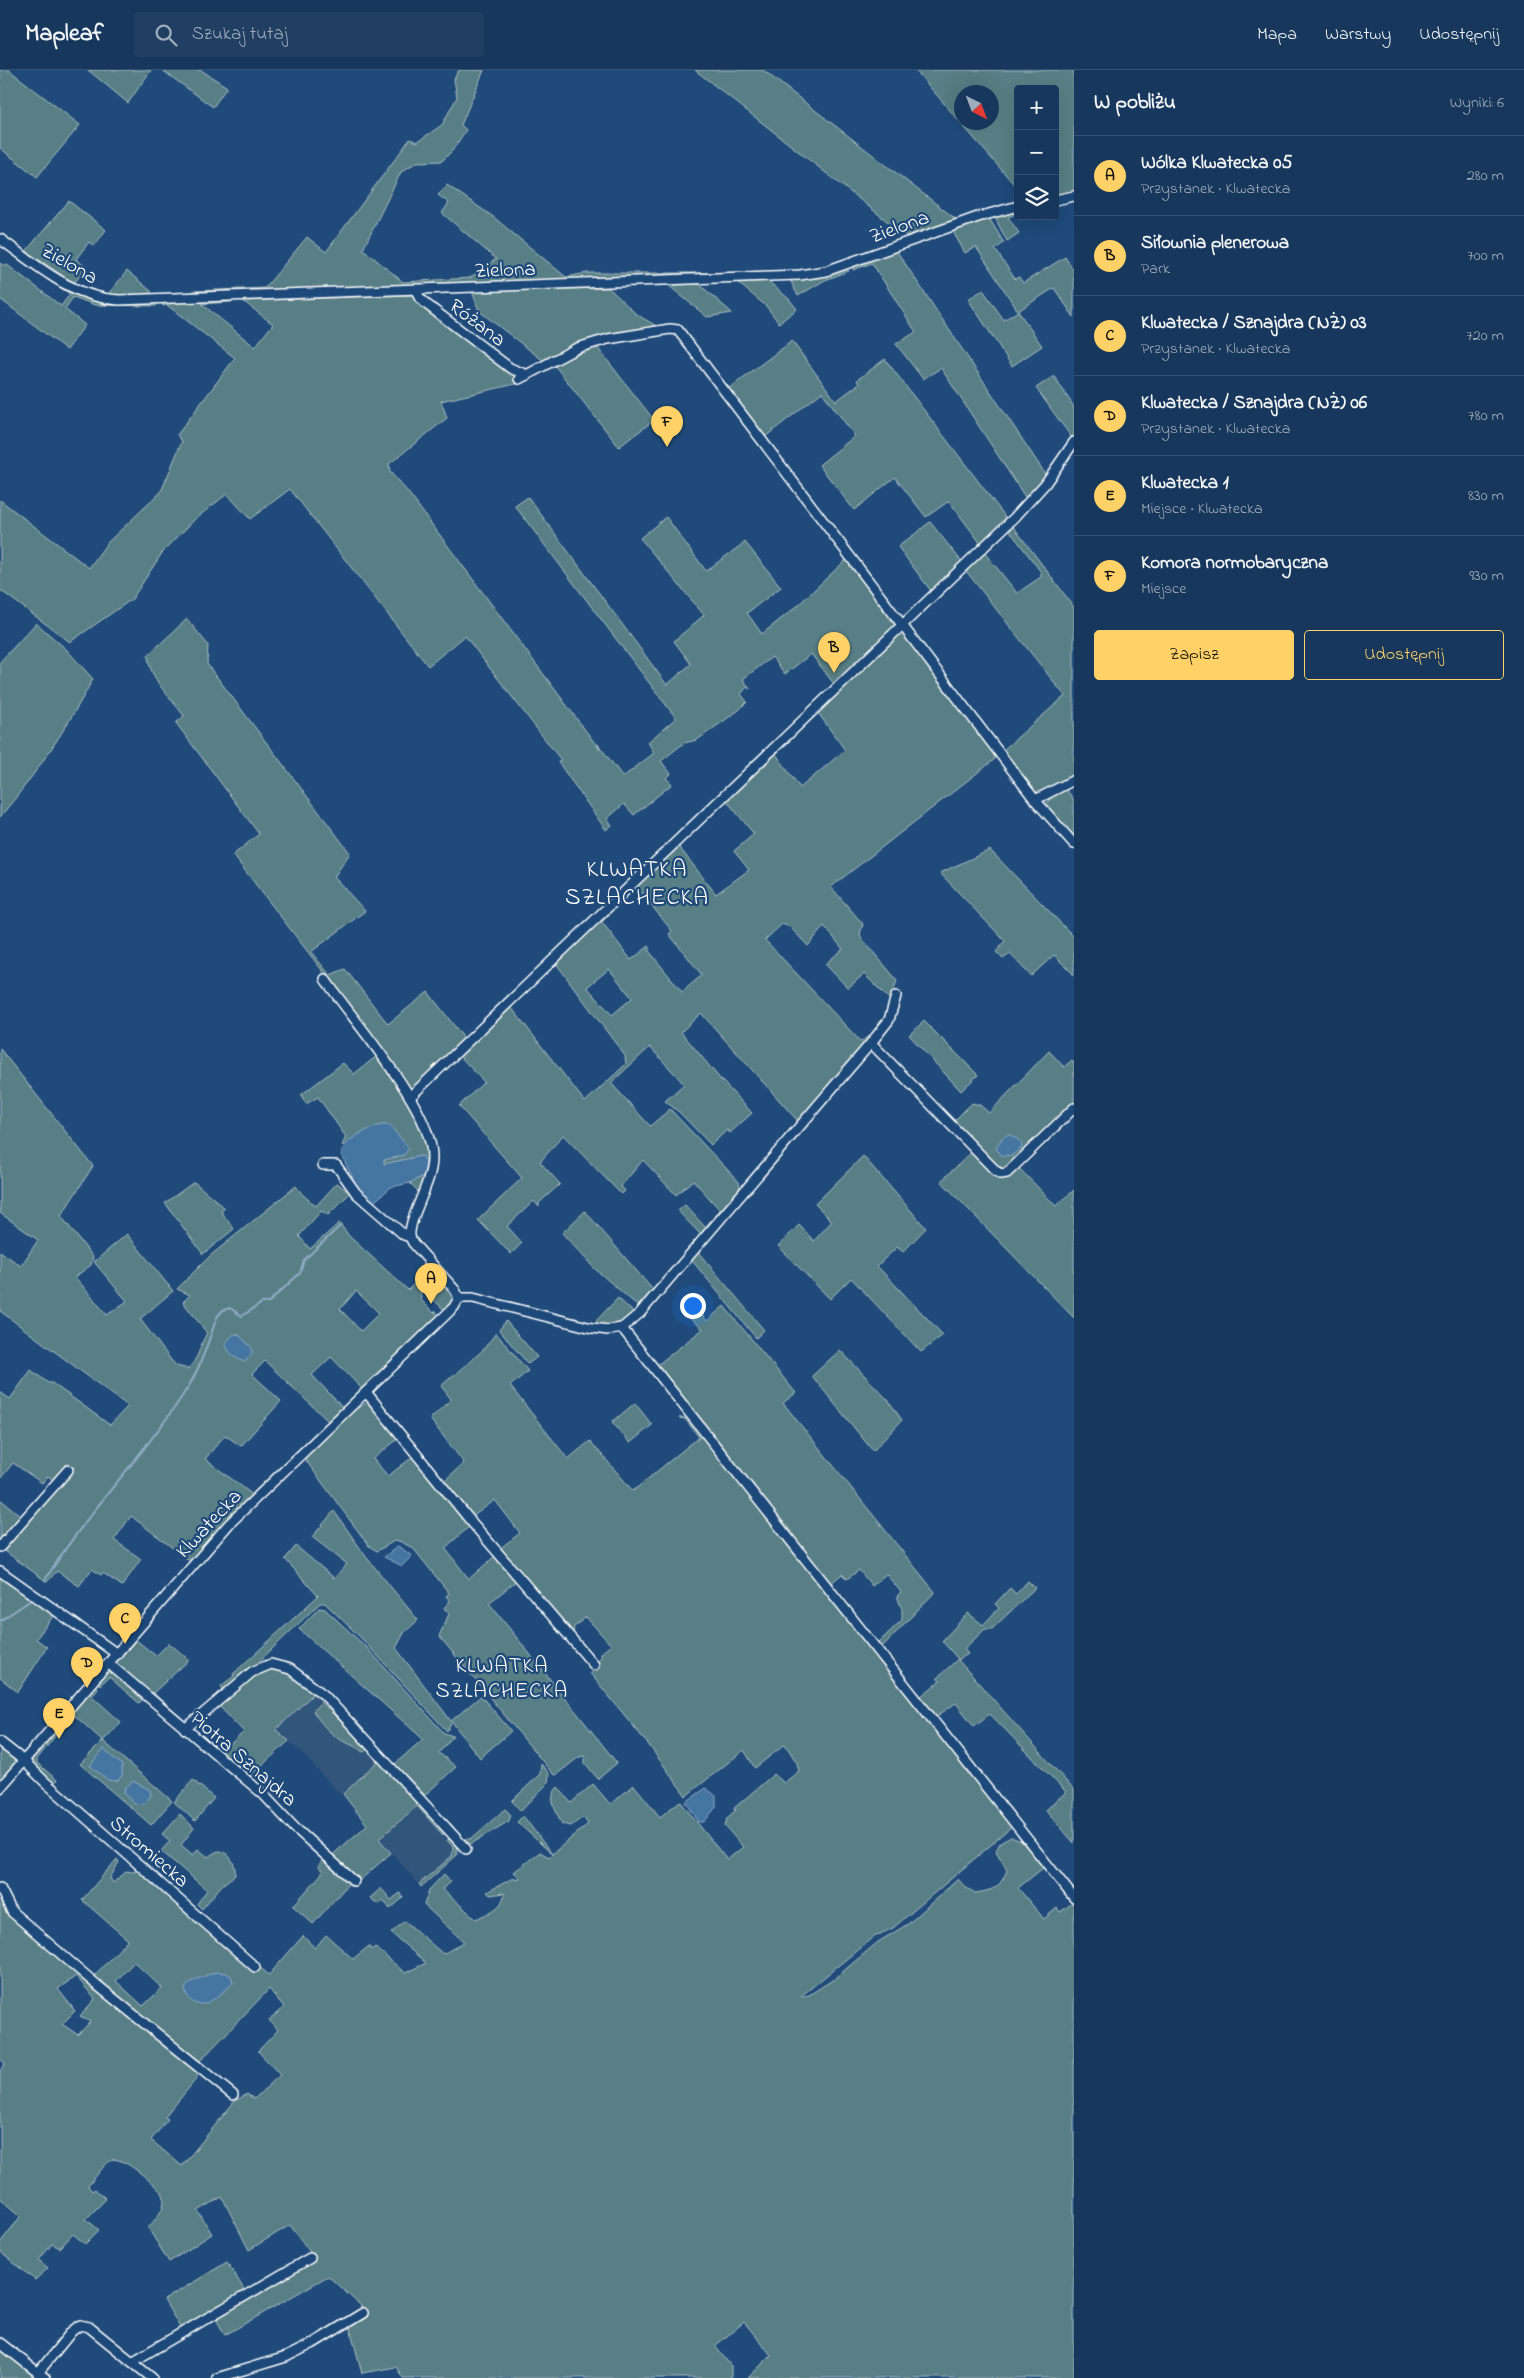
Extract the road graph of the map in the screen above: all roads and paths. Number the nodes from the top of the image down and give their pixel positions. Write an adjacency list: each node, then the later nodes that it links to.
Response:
1 (1074, 196): 2 (street)
2 (1059, 199)
3 (1014, 207): 5 (street, Zielona)
4 (0, 239): 5 (street, Zielona)
5 (416, 289): 6 (street, Różana)
6 (528, 375): 7 (street); 9 (street)
7 (519, 380)
8 (1074, 442): 9 (street)
9 (903, 624): 11 (street); 16 (street)
10 (1074, 780): 11 (street)
11 (1035, 800): 12 (street)
12 (1074, 844)
13 (325, 979): 16 (street)
14 (896, 996): 15 (street)
15 (871, 1043): 17 (street); 21 (street)
16 (410, 1097): 19 (street)
17 (1074, 1108)
18 (323, 1165): 19 (street)
19 (410, 1237): 20 (street)
20 (459, 1298): 21 (street); 22 (street, Klwatecka)
21 (622, 1328): 36 (street)
22 (366, 1392): 26 (street, Klwatecka); 28 (street)
23 (68, 1470): 24 (street)
24 (0, 1547)
25 (0, 1571): 26 (street)
26 (117, 1654): 27 (street, Klwatecka)
27 (108, 1664): 29 (street, Piotra Sznajdra); 31 (street, Klwatecka)
28 (594, 1665)
29 (185, 1729): 33 (street); 34 (street, Piotra Sznajdra)
30 (0, 1742): 31 (street, Stromiecka)
31 (23, 1760): 32 (street, Klwatecka); 37 (street, Stromiecka)
32 (0, 1788)
33 (466, 1849)
34 (354, 1881)
35 (0, 1888): 38 (street)
36 (1074, 1898)
37 (255, 1967)
38 (233, 2095)
39 (310, 2258): 42 (street)
40 (363, 2313): 45 (street)
41 (0, 2343): 43 (street)
42 (132, 2362): 43 (street); 44 (street)
43 (41, 2376)
44 (152, 2378)
45 (217, 2378)

